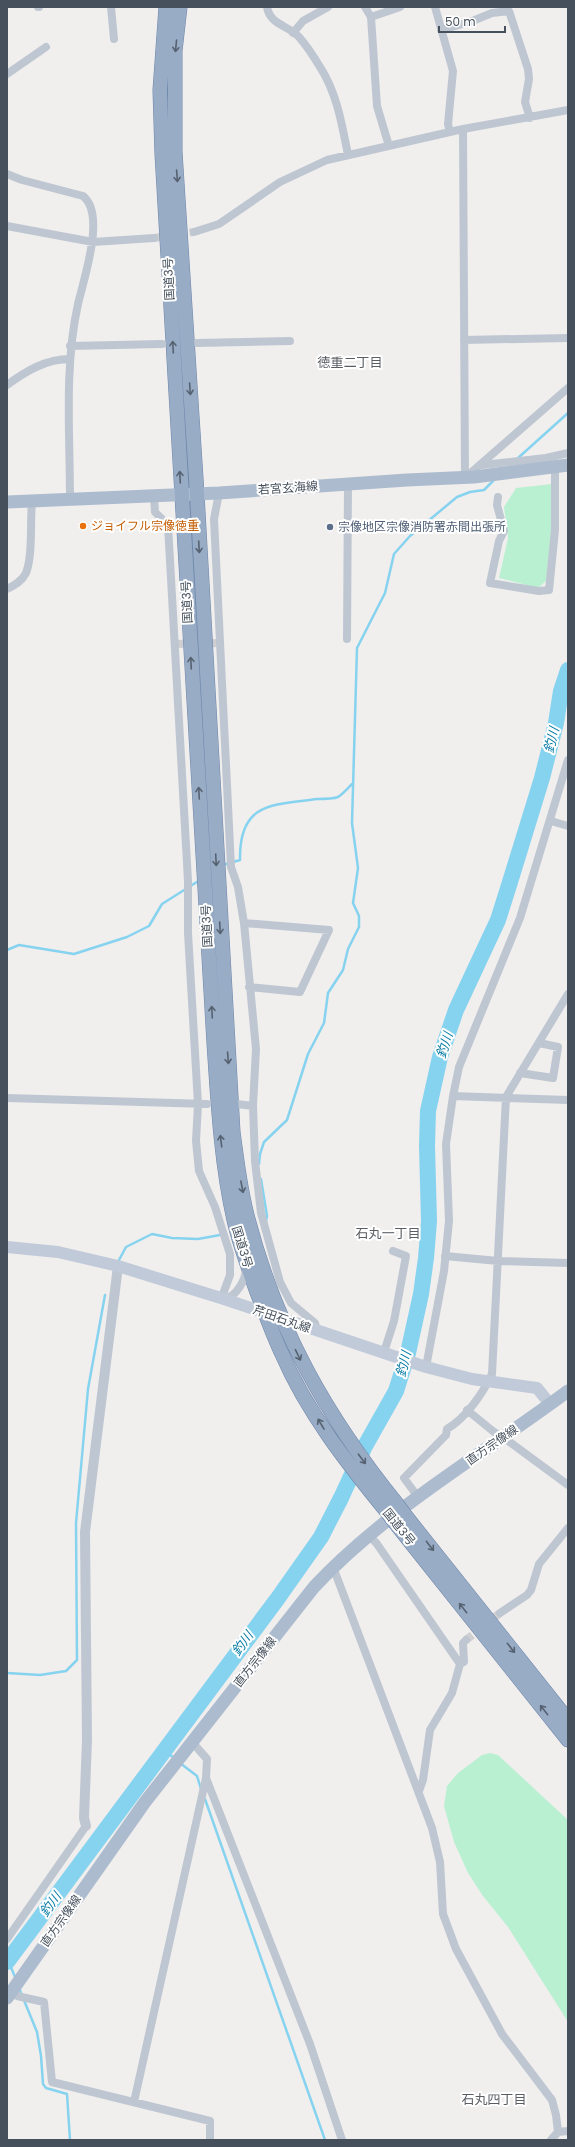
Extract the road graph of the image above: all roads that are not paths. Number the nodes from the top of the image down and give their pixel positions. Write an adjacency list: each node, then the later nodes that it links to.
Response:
1 (111, 7): 12 (street)
2 (166, 7): 42 (highway, 国道3号, one-way to 2)
3 (180, 7): 41 (highway, 国道3号, one-way to 41)
4 (267, 7): 11 (street)
5 (328, 7): 11 (street)
6 (365, 7): 9 (street)
7 (400, 7): 9 (street)
8 (435, 7): 10 (street)
9 (370, 17): 19 (street)
10 (441, 30): 16 (street); 18 (street)
11 (293, 33): 20 (street)
12 (114, 39)
13 (46, 47): 14 (street)
14 (7, 74)
15 (568, 110): 16 (street)
16 (530, 118): 17 (street)
17 (463, 129): 18 (street); 27 (street)
18 (450, 132): 19 (street)
19 (389, 146): 20 (street)
20 (348, 155): 23 (street)
21 (7, 174): 25 (street)
22 (7, 226): 25 (street)
23 (194, 232)
24 (154, 238): 25 (street)
25 (93, 242): 31 (street)
26 (568, 338): 27 (street)
27 (464, 340): 38 (street)
28 (290, 341): 30 (street)
29 (162, 344): 31 (street)
30 (197, 344)
31 (70, 346): 32 (street)
32 (70, 359): 33 (street); 45 (street)
33 (7, 385)
34 (568, 388): 36 (street)
35 (568, 453): 36 (street)
36 (481, 465): 38 (street)
37 (562, 466): 38 (main road, 若宮玄海線); 44 (street)
38 (469, 478): 39 (main road, 若宮玄海線)
39 (348, 484): 40 (main road, 若宮玄海線); 49 (street)
40 (218, 493): 41 (main road, 若宮玄海線); 55 (street)
41 (197, 494): 42 (main road, 若宮玄海線); 53 (highway, 国道3号, one-way to 53)
42 (181, 495): 43 (main road, 若宮玄海線); 53 (highway, 国道3号, one-way to 42)
43 (154, 496): 45 (main road, 若宮玄海線); 64 (street)
44 (498, 497)
45 (70, 499): 47 (main road, 若宮玄海線)
46 (7, 502): 47 (main road, 若宮玄海線)
47 (32, 502): 48 (street)
48 (7, 589)
49 (347, 639)
50 (568, 760): 51 (street)
51 (551, 821): 52 (street); 60 (street)
52 (568, 826)
53 (208, 831): 54 (highway, 国道3号)
54 (211, 889): 71 (highway, 国道3号, one-way to 54); 77 (highway, 国道3号, one-way to 77)
55 (244, 923): 56 (street); 56 (street)
56 (249, 987): 67 (street)
57 (568, 994): 58 (street)
58 (539, 1043): 59 (street); 59 (street)
59 (520, 1073): 61 (street)
60 (453, 1096): 61 (street); 70 (street)
61 (506, 1097): 63 (street); 72 (street)
62 (7, 1098): 64 (street)
63 (568, 1100)
64 (198, 1104): 65 (street); 75 (street)
65 (207, 1104)
66 (237, 1104): 67 (street)
67 (253, 1106): 78 (street)
68 (7, 1247): 74 (main road, 芹田石丸線)
69 (393, 1251): 79 (street)
70 (445, 1256): 72 (street); 80 (street)
71 (245, 1260): 75 (street); 76 (highway, 国道3号)
72 (498, 1261): 73 (street); 81 (street)
73 (568, 1264)
74 (118, 1266): 75 (main road, 芹田石丸線); 100 (street)
75 (224, 1299): 76 (main road, 芹田石丸線)
76 (265, 1314): 77 (main road, 芹田石丸線); 88 (highway, 国道3号, one-way to 76)
77 (282, 1320): 78 (main road, 芹田石丸線); 88 (highway, 国道3号, one-way to 88)
78 (317, 1331): 79 (main road, 芹田石丸線)
79 (384, 1352): 80 (main road, 芹田石丸線)
80 (424, 1366): 81 (main road, 芹田石丸線)
81 (488, 1381): 83 (main road, 芹田石丸線); 84 (street)
82 (567, 1393): 83 (main road, 直方宗像線)
83 (550, 1404): 85 (main road, 直方宗像線)
84 (467, 1410): 85 (street); 87 (street)
85 (503, 1437): 86 (street); 87 (main road, 直方宗像線)
86 (568, 1485)
87 (418, 1497): 90 (main road, 直方宗像線)
88 (396, 1514): 95 (highway, 国道3号, one-way to 95); 96 (highway, 国道3号, one-way to 88)
89 (568, 1528): 92 (street)
90 (369, 1535): 91 (main road, 直方宗像線); 94 (street)
91 (333, 1567): 97 (main road, 直方宗像線); 99 (street)
92 (500, 1613)
93 (466, 1640): 94 (street)
94 (460, 1664): 99 (street)
95 (568, 1720)
96 (568, 1740)
97 (192, 1742): 98 (street); 102 (main road, 直方宗像線)
98 (206, 1778): 103 (street); 107 (street)
99 (419, 1791): 105 (street)
100 (86, 1826): 101 (street)
101 (7, 1939)
102 (9, 1990): 103 (street)
103 (134, 2102): 106 (street)
104 (568, 2131): 105 (street)
105 (558, 2132): 108 (street)
106 (210, 2140)
107 (342, 2140)
108 (551, 2140)

